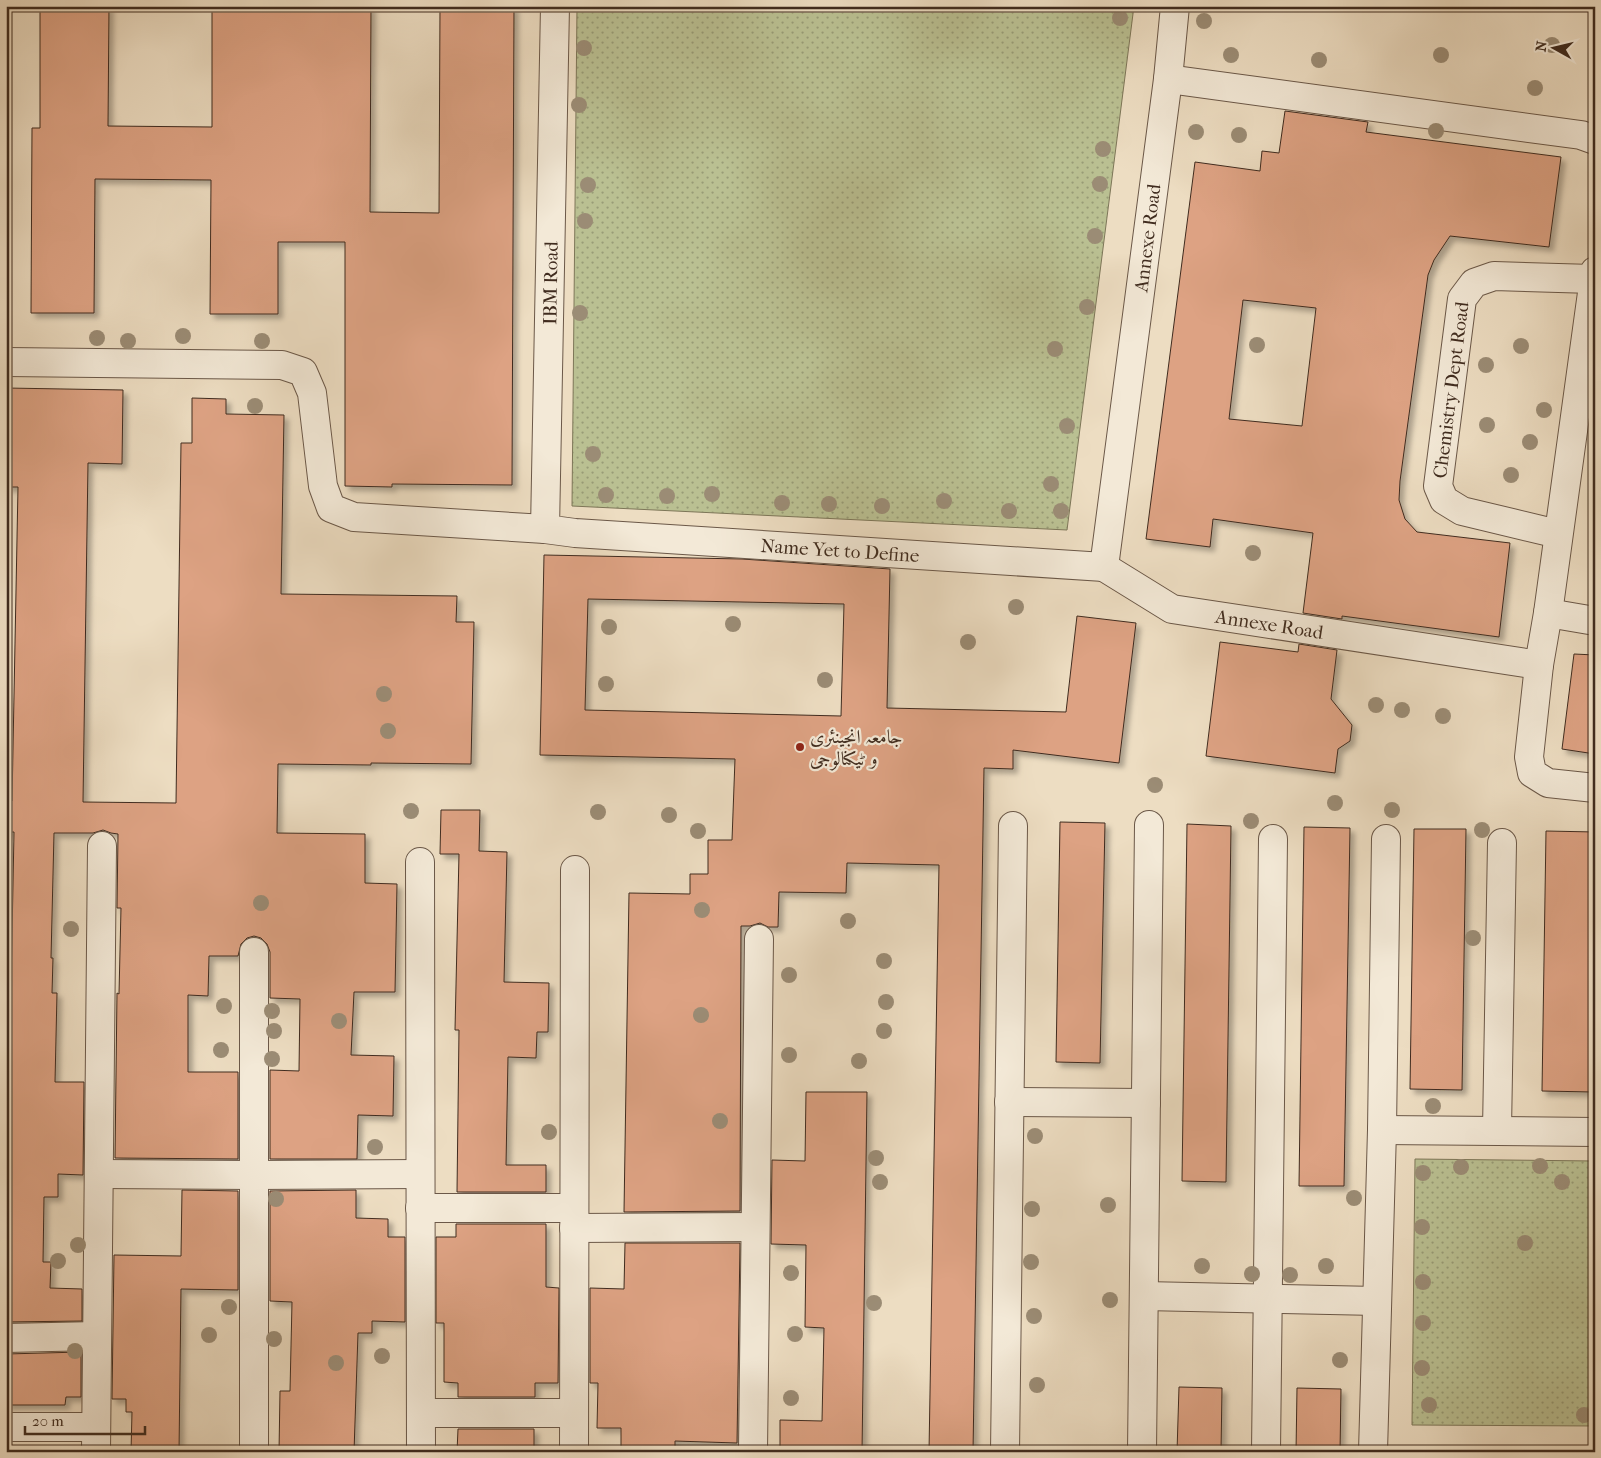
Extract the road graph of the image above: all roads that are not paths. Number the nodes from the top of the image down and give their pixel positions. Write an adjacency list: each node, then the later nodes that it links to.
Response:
1 (556, 6): 7 (street, IBM Road)
2 (1175, 6): 3 (street, Annexe Road)
3 (1168, 79): 4 (street); 9 (street, Annexe Road)
4 (1595, 140)
5 (1594, 275): 8 (street); 8 (street, Chemistry Dept Road)
6 (6, 362): 7 (street)
7 (546, 529): 9 (street, Name Yet to Define)
8 (1558, 534): 10 (street)
9 (1104, 567): 12 (street, Annexe Road)
10 (1548, 613): 11 (street); 12 (street)
11 (1595, 621)
12 (1539, 665): 13 (street)
13 (1595, 788)
14 (1149, 825): 25 (street)
15 (1013, 826): 24 (street)
16 (1273, 839): 36 (street)
17 (1386, 839): 26 (street)
18 (1502, 843): 27 (street)
19 (102, 846): 29 (street)
20 (420, 862): 30 (street)
21 (575, 870): 33 (street)
22 (759, 939): 34 (street)
23 (254, 952): 31 (street)
24 (1009, 1102): 25 (street); 49 (street)
25 (1146, 1103): 35 (street)
26 (1382, 1130): 27 (street); 37 (street)
27 (1498, 1130): 28 (street)
28 (1595, 1132)
29 (100, 1174): 31 (street); 38 (street)
30 (420, 1174): 31 (street); 32 (street)
31 (253, 1175): 45 (street)
32 (420, 1208): 33 (street); 40 (street)
33 (574, 1218): 34 (street); 41 (street)
34 (755, 1227): 48 (street)
35 (1144, 1296): 36 (street); 50 (street)
36 (1269, 1298): 37 (street); 51 (street)
37 (1377, 1301): 44 (street)
38 (97, 1336): 39 (street); 43 (street)
39 (6, 1338)
40 (421, 1413): 41 (street); 46 (street)
41 (574, 1413): 47 (street)
42 (6, 1427): 43 (street)
43 (96, 1439)
44 (1373, 1451): 52 (street)
45 (254, 1452)
46 (421, 1452)
47 (574, 1452)
48 (752, 1452)
49 (1005, 1452)
50 (1142, 1452)
51 (1266, 1452)
52 (1384, 1452)

